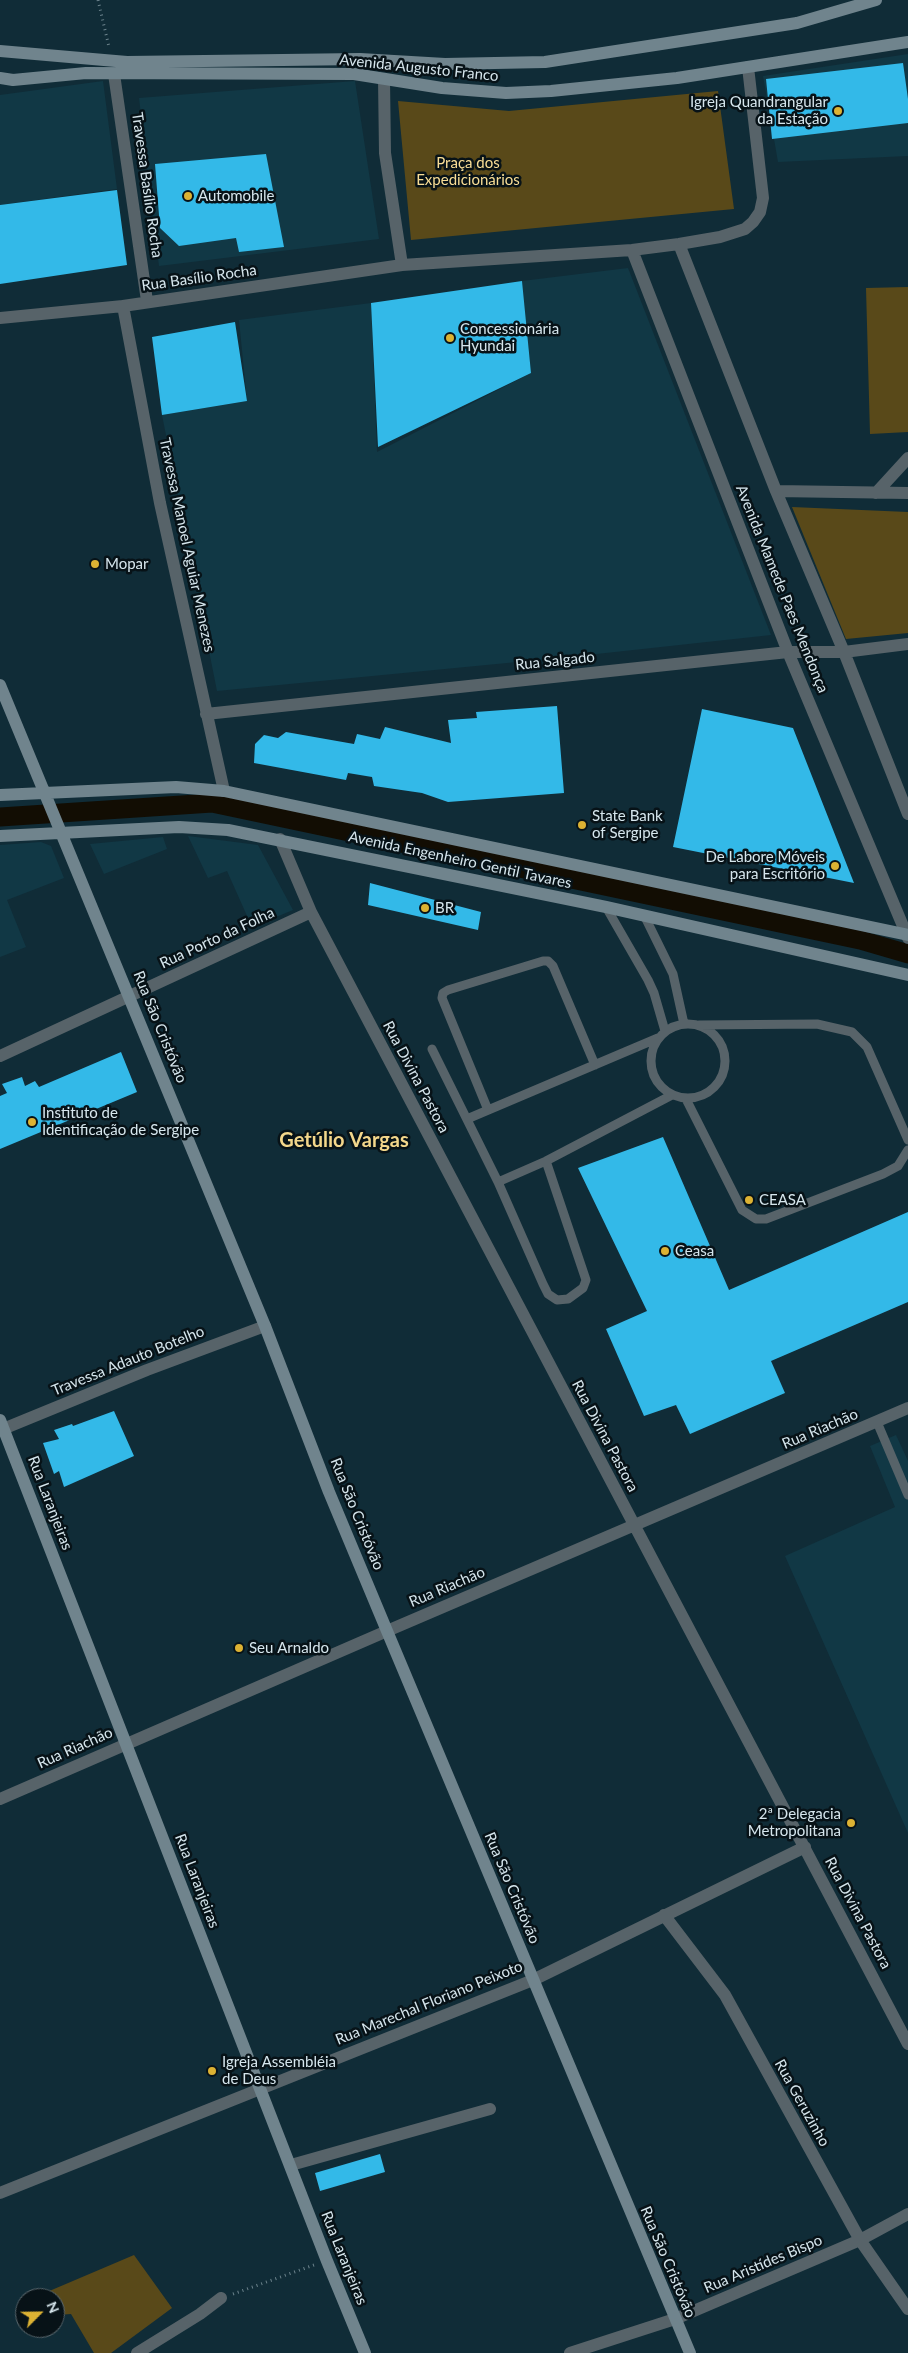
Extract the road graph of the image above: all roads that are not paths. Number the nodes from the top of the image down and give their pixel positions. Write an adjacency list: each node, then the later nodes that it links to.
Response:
1 (876, 0): 5 (main road, Avenida Augusto Franco)
2 (908, 42): 4 (main road, Avenida Augusto Franco)
3 (0, 51): 5 (main road, Avenida Augusto Franco)
4 (748, 67): 7 (main road, Avenida Augusto Franco); 10 (street)
5 (114, 68): 7 (main road, Avenida Augusto Franco); 8 (main road, Avenida Augusto Franco); 13 (street, Travessa Basílio Rocha)
6 (0, 78): 8 (main road, Avenida Augusto Franco)
7 (384, 79): 12 (street)
8 (13, 80): 9 (street, Avenida Augusto Franco)
9 (0, 82)
10 (679, 244): 11 (street); 17 (street, Avenida Mamede Paes Mendonça)
11 (632, 250): 12 (street); 21 (street, Avenida Mamede Paes Mendonça)
12 (402, 265): 13 (street, Rua Basílio Rocha)
13 (147, 302): 14 (street, Rua Basílio Rocha)
14 (122, 306): 15 (street, Rua Basílio Rocha); 24 (street, Travessa Manoel Aguiar Menezes)
15 (0, 318)
16 (908, 458): 18 (street)
17 (776, 491): 18 (street); 22 (street, Avenida Mamede Paes Mendonça)
18 (876, 492): 19 (street)
19 (908, 493)
20 (908, 644): 22 (street, Rua Salgado)
21 (788, 652): 22 (street, Rua Salgado); 24 (street, Rua Salgado); 35 (street, Avenida Mamede Paes Mendonça)
22 (844, 652): 28 (street, Avenida Mamede Paes Mendonça)
23 (0, 685): 26 (main road, Rua São Cristóvão)
24 (206, 714): 25 (street, Travessa Manoel Aguiar Menezes)
25 (224, 791): 26 (main road, Avenida Engenheiro Gentil Tavares); 35 (main road, Avenida Engenheiro Gentil Tavares)
26 (44, 794): 27 (main road, Avenida Engenheiro Gentil Tavares); 29 (main road, Rua São Cristóvão)
27 (0, 795)
28 (908, 814)
29 (62, 832): 30 (main road, Avenida Engenheiro Gentil Tavares); 31 (main road, Avenida Engenheiro Gentil Tavares); 37 (main road, Rua São Cristóvão)
30 (0, 836)
31 (280, 839): 32 (main road, Avenida Engenheiro Gentil Tavares); 33 (street, Rua Divina Pastora)
32 (606, 907): 34 (main road, Avenida Engenheiro Gentil Tavares); 40 (lane)
33 (311, 912): 37 (street, Rua Porto da Folha); 58 (street, Rua Divina Pastora)
34 (645, 917): 36 (main road, Avenida Engenheiro Gentil Tavares); 38 (lane)
35 (908, 936)
36 (908, 975)
37 (130, 997): 43 (street, Rua Porto da Folha); 53 (main road, Rua São Cristóvão)
38 (684, 1024): 39 (lane); 40 (lane)
39 (699, 1025): 46 (lane); 49 (lane)
40 (666, 1031): 41 (lane)
41 (658, 1038): 44 (lane); 45 (lane)
42 (432, 1049): 48 (lane)
43 (0, 1056)
44 (594, 1064): 47 (lane); 47 (lane)
45 (672, 1095): 46 (lane); 51 (lane)
46 (686, 1099): 50 (lane)
47 (488, 1110): 48 (lane)
48 (467, 1119): 52 (lane)
49 (908, 1140)
50 (908, 1150)
51 (546, 1160): 52 (lane); 52 (lane)
52 (498, 1182)
53 (265, 1326): 56 (street, Travessa Adauto Botelho); 59 (main road, Rua São Cristóvão)
54 (908, 1408): 55 (street, Rua Riachão)
55 (877, 1422): 57 (lane); 58 (street, Rua Riachão)
56 (2, 1424): 60 (main road, Rua Laranjeiras)
57 (908, 1495)
58 (634, 1524): 59 (street, Rua Riachão); 62 (street, Rua Divina Pastora)
59 (387, 1631): 60 (street, Rua Riachão); 64 (main road, Rua São Cristóvão)
60 (126, 1743): 61 (street, Rua Riachão); 66 (main road, Rua Laranjeiras)
61 (0, 1799)
62 (805, 1846): 63 (street, Rua Marechal Floriano Peixoto); 65 (street, Rua Divina Pastora)
63 (664, 1915): 64 (street, Rua Marechal Floriano Peixoto); 71 (street, Rua Geruzinho)
64 (533, 1980): 66 (street, Rua Marechal Floriano Peixoto); 74 (main road, Rua São Cristóvão)
65 (908, 2044)
66 (261, 2087): 68 (main road, Rua Laranjeiras); 69 (street, Rua Marechal Floriano Peixoto)
67 (490, 2109): 68 (street)
68 (290, 2165): 76 (main road, Rua Laranjeiras)
69 (0, 2193)
70 (908, 2214): 71 (street, Rua Aristídes Bispo)
71 (860, 2240): 73 (street, Rua Geruzinho); 74 (street, Rua Aristídes Bispo)
72 (221, 2298): 75 (street)
73 (908, 2309)
74 (675, 2319): 77 (street, Rua Aristídes Bispo); 78 (main road, Rua São Cristóvão)
75 (137, 2353)
76 (366, 2353)
77 (570, 2353)
78 (690, 2353)

